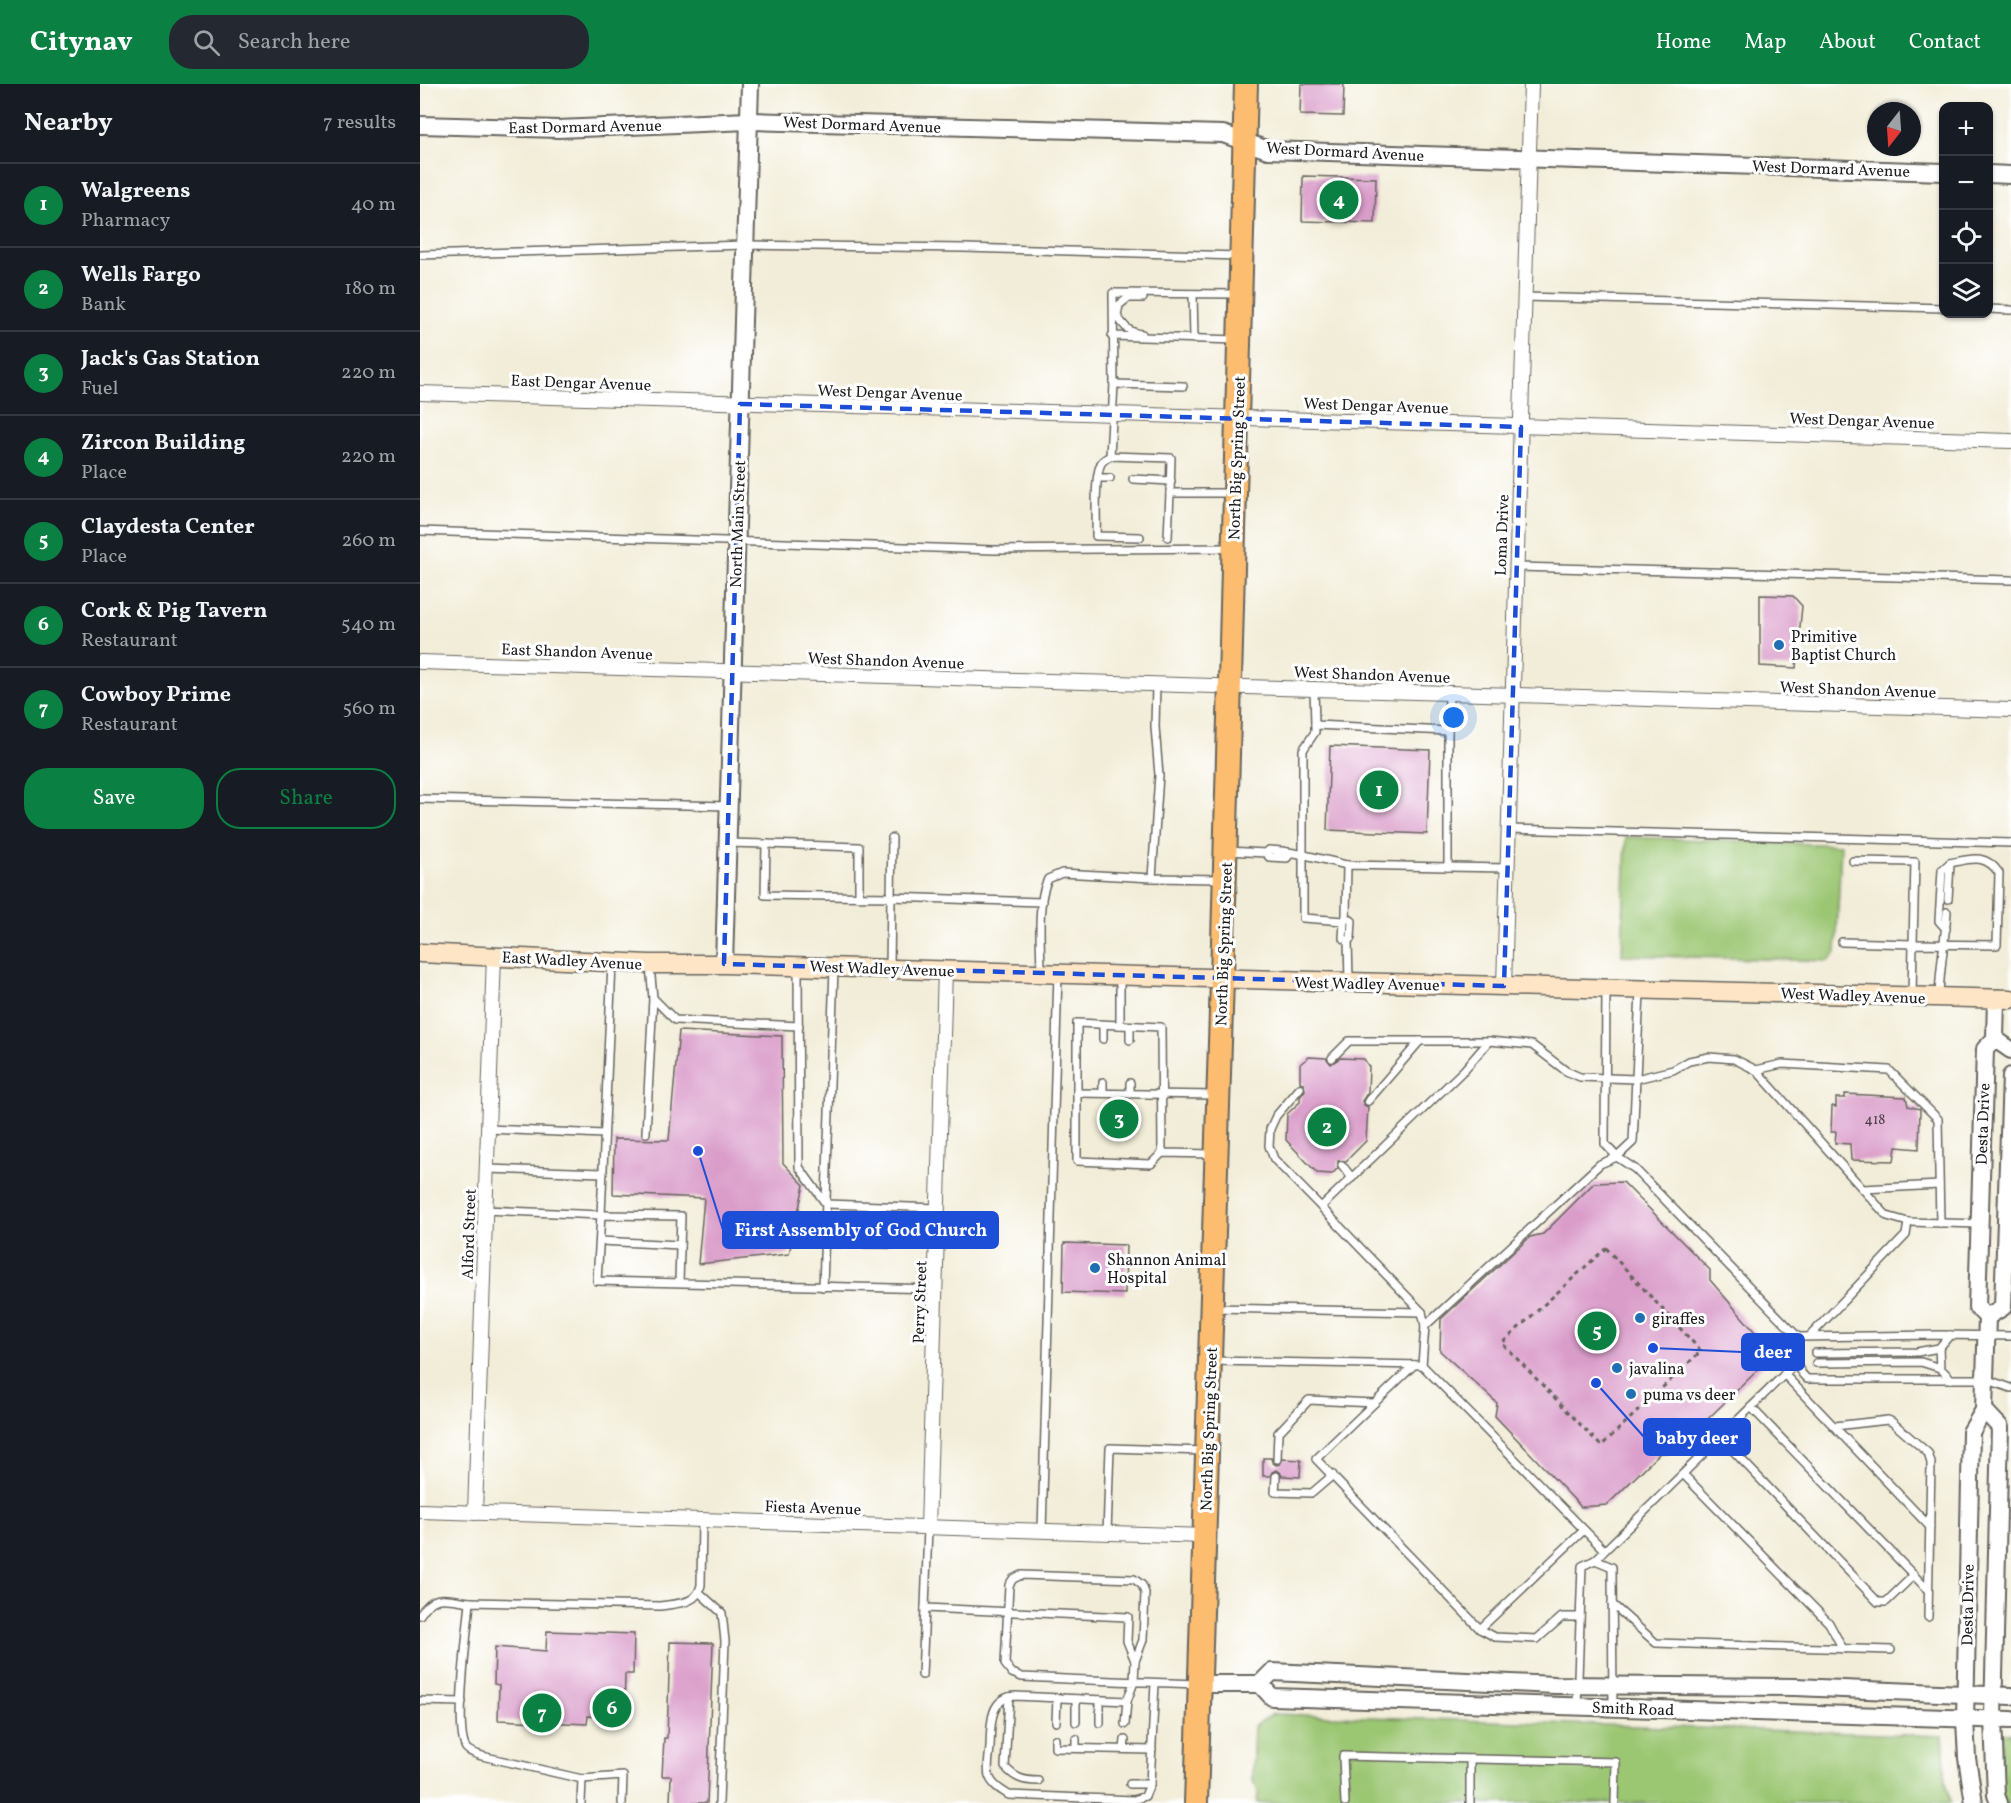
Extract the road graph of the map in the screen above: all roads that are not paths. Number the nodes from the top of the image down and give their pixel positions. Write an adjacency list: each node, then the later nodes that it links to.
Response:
1 (750, 84): 4 (street, North Main Street)
2 (1246, 84): 6 (highway, North Big Spring Street)
3 (1531, 84): 7 (street, Loma Drive)
4 (749, 121): 5 (street, East Dormard Avenue); 6 (street, West Dormard Avenue); 11 (street, North Main Street)
5 (420, 125)
6 (1245, 143): 7 (street, West Dormard Avenue); 13 (highway, North Big Spring Street)
7 (1527, 158): 8 (street, West Dormard Avenue); 17 (street, Loma Drive)
8 (1939, 172)
9 (1993, 174): 10 (street)
10 (2011, 175)
11 (745, 245): 12 (lane); 13 (lane); 28 (street, North Main Street)
12 (420, 255)
13 (1242, 256): 16 (highway, North Big Spring Street)
14 (1162, 294): 15 (lane); 21 (lane); 22 (lane)
15 (1193, 294): 16 (lane); 23 (lane)
16 (1239, 295): 24 (highway, North Big Spring Street)
17 (1524, 297): 18 (lane); 31 (street, Loma Drive)
18 (1939, 308)
19 (1993, 309): 20 (lane)
20 (2011, 310)
21 (1112, 336): 22 (lane); 25 (lane)
22 (1174, 339): 23 (lane)
23 (1194, 339): 24 (lane)
24 (1239, 340): 30 (highway, North Big Spring Street)
25 (1114, 384): 26 (lane); 29 (lane)
26 (1183, 386)
27 (420, 393): 28 (street, East Dengar Avenue)
28 (740, 404): 29 (street, West Dengar Avenue); 43 (street, North Main Street)
29 (1112, 414): 30 (street, West Dengar Avenue); 33 (lane)
30 (1237, 417): 31 (street, West Dengar Avenue); 39 (highway, North Big Spring Street)
31 (1521, 426): 32 (street, West Dengar Avenue); 45 (street, Loma Drive)
32 (2011, 441)
33 (1110, 456): 34 (lane); 37 (lane)
34 (1098, 478): 35 (lane); 41 (lane)
35 (1110, 478)
36 (1133, 479): 37 (lane)
37 (1171, 481): 38 (lane)
38 (1170, 493): 39 (lane); 42 (lane)
39 (1234, 493): 44 (highway, North Big Spring Street)
40 (420, 531): 43 (lane)
41 (1140, 537)
42 (1168, 537)
43 (736, 541): 44 (lane); 48 (street, North Main Street)
44 (1233, 548): 50 (highway, North Big Spring Street)
45 (1516, 567): 46 (lane); 53 (street, Loma Drive)
46 (2011, 580)
47 (420, 662): 48 (street, East Shandon Avenue)
48 (732, 672): 49 (street, West Shandon Avenue); 58 (street, North Main Street)
49 (1156, 684): 50 (street, West Shandon Avenue); 71 (lane)
50 (1228, 686): 51 (street, West Shandon Avenue); 64 (highway, North Big Spring Street)
51 (1314, 689): 52 (street, West Shandon Avenue); 55 (lane)
52 (1449, 693): 53 (street, West Shandon Avenue); 56 (lane)
53 (1512, 695): 54 (street, West Shandon Avenue); 59 (street, Loma Drive)
54 (2011, 710)
55 (1315, 725): 56 (lane); 65 (lane)
56 (1448, 731): 69 (lane)
57 (420, 799): 58 (lane)
58 (728, 806): 61 (street, North Main Street)
59 (1509, 829): 62 (lane); 70 (street, Loma Drive)
60 (892, 838): 74 (lane)
61 (727, 843): 63 (lane); 87 (street, North Main Street)
62 (2011, 843)
63 (766, 844): 73 (lane); 73 (lane)
64 (1226, 851): 65 (lane); 72 (highway, North Big Spring Street)
65 (1303, 854): 68 (lane); 78 (lane)
66 (1853, 861): 81 (lane)
67 (1950, 863): 75 (lane); 79 (lane); 82 (lane)
68 (1347, 865): 69 (lane); 78 (lane)
69 (1448, 867): 70 (lane)
70 (1508, 868): 96 (street, Loma Drive)
71 (1152, 878): 72 (lane); 76 (lane)
72 (1224, 879): 94 (highway, North Big Spring Street)
73 (859, 897): 74 (lane)
74 (891, 897): 76 (lane); 90 (lane)
75 (1948, 899)
76 (1042, 902): 92 (lane)
77 (1947, 912): 79 (lane)
78 (1345, 919): 95 (lane)
79 (1946, 929): 82 (lane)
80 (1842, 942): 81 (lane)
81 (1913, 944): 82 (lane); 99 (lane)
82 (1944, 944): 101 (lane)
83 (420, 953): 84 (main road, East Wadley Avenue)
84 (494, 955): 85 (main road, East Wadley Avenue); 127 (street, Alford Street)
85 (612, 962): 86 (main road, East Wadley Avenue); 129 (lane)
86 (649, 964): 87 (main road, East Wadley Avenue); 100 (lane)
87 (724, 964): 88 (main road, West Wadley Avenue)
88 (798, 966): 89 (main road, West Wadley Avenue); 105 (lane)
89 (834, 967): 90 (main road, West Wadley Avenue); 140 (lane)
90 (890, 968): 91 (main road, West Wadley Avenue)
91 (945, 970): 92 (main road, West Wadley Avenue); 141 (street, Perry Street)
92 (1050, 973): 93 (main road, West Wadley Avenue); 191 (lane)
93 (1120, 975): 94 (main road, West Wadley Avenue); 104 (lane)
94 (1222, 978): 95 (main road, West Wadley Avenue); 125 (highway, North Big Spring Street)
95 (1349, 982): 96 (main road, West Wadley Avenue)
96 (1504, 986): 97 (main road, West Wadley Avenue)
97 (1606, 989): 98 (main road, West Wadley Avenue); 115 (lane)
98 (1640, 989): 99 (main road, West Wadley Avenue); 117 (lane)
99 (1912, 996): 101 (main road, West Wadley Avenue)
100 (653, 998): 105 (lane); 128 (lane)
101 (1939, 998): 102 (main road, West Wadley Avenue)
102 (2003, 998): 107 (street, Desta Drive)
103 (1103, 1025): 104 (lane); 108 (lane); 121 (lane)
104 (1120, 1025): 106 (lane)
105 (798, 1026): 140 (lane)
106 (1130, 1026): 109 (lane); 124 (lane)
107 (1995, 1039): 112 (street); 147 (street, Desta Drive)
108 (1103, 1040)
109 (1130, 1040)
110 (1420, 1041): 111 (lane); 113 (lane); 126 (lane)
111 (1489, 1041): 115 (lane); 137 (lane)
112 (2011, 1050)
113 (1332, 1058)
114 (1756, 1071): 117 (lane); 138 (lane); 139 (lane)
115 (1605, 1076): 117 (lane); 132 (lane)
116 (2011, 1076): 136 (street, Desta Drive)
117 (1636, 1078): 132 (lane)
118 (1103, 1082): 122 (lane)
119 (1130, 1083): 123 (lane)
120 (1300, 1088): 142 (lane)
121 (1077, 1093): 122 (lane); 130 (lane)
122 (1103, 1093): 123 (lane)
123 (1130, 1094): 124 (lane)
124 (1161, 1094): 125 (lane); 130 (lane)
125 (1218, 1095): 131 (highway, North Big Spring Street)
126 (1368, 1101)
127 (488, 1129): 129 (lane); 134 (street, Alford Street)
128 (646, 1133)
129 (604, 1134): 135 (lane)
130 (1162, 1153): 131 (lane)
131 (1217, 1154): 155 (highway, North Big Spring Street)
132 (1617, 1157): 158 (lane); 163 (lane)
133 (1342, 1165): 137 (lane)
134 (487, 1169): 135 (lane); 143 (street, Alford Street)
135 (603, 1173): 144 (lane)
136 (2009, 1176): 157 (street, Desta Drive)
137 (1352, 1178): 142 (lane)
138 (1939, 1185): 139 (lane); 146 (lane)
139 (1863, 1189): 145 (lane)
140 (826, 1204): 141 (lane); 149 (lane)
141 (938, 1208): 151 (street, Perry Street)
142 (1321, 1208): 156 (lane)
143 (485, 1210): 144 (lane); 186 (street, Alford Street)
144 (601, 1215): 148 (lane); 150 (lane)
145 (1908, 1222): 146 (lane); 161 (lane)
146 (1940, 1223): 147 (lane)
147 (1980, 1224): 157 (street, Desta Drive)
148 (600, 1241): 150 (lane); 152 (lane)
149 (824, 1244): 151 (lane); 153 (lane)
150 (680, 1245): 152 (lane)
151 (937, 1245): 154 (street, Perry Street)
152 (679, 1282): 153 (lane)
153 (823, 1287): 154 (lane)
154 (936, 1289): 189 (street, Perry Street)
155 (1212, 1308): 156 (lane); 166 (highway, North Big Spring Street)
156 (1422, 1312): 158 (lane)
157 (1987, 1317): 160 (street, Desta Drive)
158 (1425, 1326): 169 (lane)
159 (1950, 1335): 160 (lane); 161 (lane); 164 (lane)
160 (1988, 1335): 162 (lane); 173 (street, Desta Drive)
161 (1810, 1336): 163 (lane)
162 (2011, 1336)
163 (1798, 1337): 167 (lane)
164 (1940, 1348): 165 (lane); 170 (lane)
165 (1815, 1353)
166 (1210, 1361): 169 (lane); 180 (highway, North Big Spring Street)
167 (1796, 1363): 171 (lane); 172 (lane)
168 (1816, 1363): 170 (lane)
169 (1418, 1365): 175 (lane); 190 (lane)
170 (1940, 1368): 172 (lane)
171 (1784, 1374): 176 (lane); 178 (lane)
172 (1951, 1378): 173 (lane)
173 (1985, 1379): 174 (lane); 177 (street, Desta Drive)
174 (2011, 1388)
175 (1374, 1403): 181 (lane); 183 (lane)
176 (1751, 1407): 179 (lane); 196 (lane)
177 (1984, 1410): 217 (street, Desta Drive); 218 (street, Desta Drive)
178 (1835, 1426): 188 (lane); 188 (lane)
179 (1720, 1437): 182 (lane); 196 (lane)
180 (1207, 1451): 192 (lane); 193 (highway, North Big Spring Street)
181 (1276, 1459)
182 (1683, 1474): 194 (lane); 207 (lane)
183 (1332, 1475): 184 (lane); 206 (lane)
184 (1276, 1476)
185 (420, 1511): 186 (street, Fiesta Avenue)
186 (475, 1513): 187 (street, Fiesta Avenue)
187 (702, 1520): 189 (street, Fiesta Avenue); 198 (lane)
188 (1930, 1527): 197 (lane)
189 (928, 1528): 191 (street, Fiesta Avenue); 201 (lane)
190 (1584, 1530): 194 (lane); 206 (lane)
191 (1042, 1532): 192 (street, Fiesta Avenue)
192 (1107, 1533): 193 (street, Fiesta Avenue)
193 (1205, 1536): 213 (highway, North Big Spring Street)
194 (1604, 1550): 195 (lane)
195 (1595, 1560): 200 (lane); 204 (lane)
196 (1914, 1575): 197 (lane)
197 (1929, 1590): 205 (lane)
198 (700, 1593): 199 (lane); 251 (lane)
199 (470, 1602): 203 (lane); 226 (lane)
200 (1612, 1604): 207 (lane); 216 (lane)
201 (925, 1608): 202 (lane); 210 (lane)
202 (1007, 1611): 209 (lane); 209 (lane); 211 (lane)
203 (420, 1615)
204 (1580, 1617): 206 (lane); 215 (lane)
205 (1928, 1617)
206 (1480, 1629)
207 (1843, 1649): 208 (lane)
208 (1891, 1650)
209 (1135, 1661): 211 (lane)
210 (922, 1675)
211 (1134, 1682): 212 (lane); 225 (lane)
212 (1155, 1683): 213 (lane); 243 (lane)
213 (1200, 1684): 214 (street, Smith Road); 252 (highway, North Big Spring Street)
214 (1260, 1684): 215 (street, Smith Road); 227 (street, Smith Road)
215 (1578, 1685): 216 (street, Smith Road); 227 (lane)
216 (1613, 1685): 217 (street, Smith Road); 228 (lane)
217 (1965, 1694): 218 (street, Smith Road); 230 (street, Desta Drive)
218 (1994, 1695): 220 (street, Smith Road); 229 (street, Desta Drive)
219 (1009, 1696): 221 (lane); 246 (lane); 248 (lane)
220 (2011, 1696)
221 (1057, 1698): 222 (lane); 232 (lane)
222 (1076, 1699): 223 (lane); 233 (lane)
223 (1100, 1700): 225 (lane); 234 (lane)
224 (420, 1701): 226 (lane)
225 (1127, 1701): 235 (lane)
226 (462, 1702): 245 (lane)
227 (1577, 1706): 228 (street, Smith Road)
228 (1613, 1708): 230 (street, Smith Road)
229 (1993, 1718): 230 (street, Smith Road); 231 (street, Smith Road); 257 (street, Desta Drive)
230 (1965, 1720): 256 (street, Desta Drive)
231 (2011, 1720)
232 (1056, 1722)
233 (1076, 1722)
234 (1100, 1723)
235 (1125, 1724)
236 (1055, 1739): 240 (lane)
237 (1076, 1739): 240 (lane)
238 (1100, 1740): 241 (lane)
239 (1125, 1740): 242 (lane)
240 (1076, 1748): 241 (lane)
241 (1100, 1749): 242 (lane)
242 (1124, 1749): 243 (lane)
243 (1152, 1750): 248 (lane)
244 (1470, 1759): 253 (lane); 254 (lane); 255 (lane)
245 (582, 1779): 249 (lane); 250 (lane)
246 (1038, 1781)
247 (1130, 1784): 248 (lane)
248 (1150, 1784)
249 (581, 1803)
250 (622, 1803)
251 (719, 1803)
252 (1196, 1803)
253 (1344, 1803)
254 (1470, 1803)
255 (1615, 1803)
256 (1974, 1803)
257 (1999, 1803)

